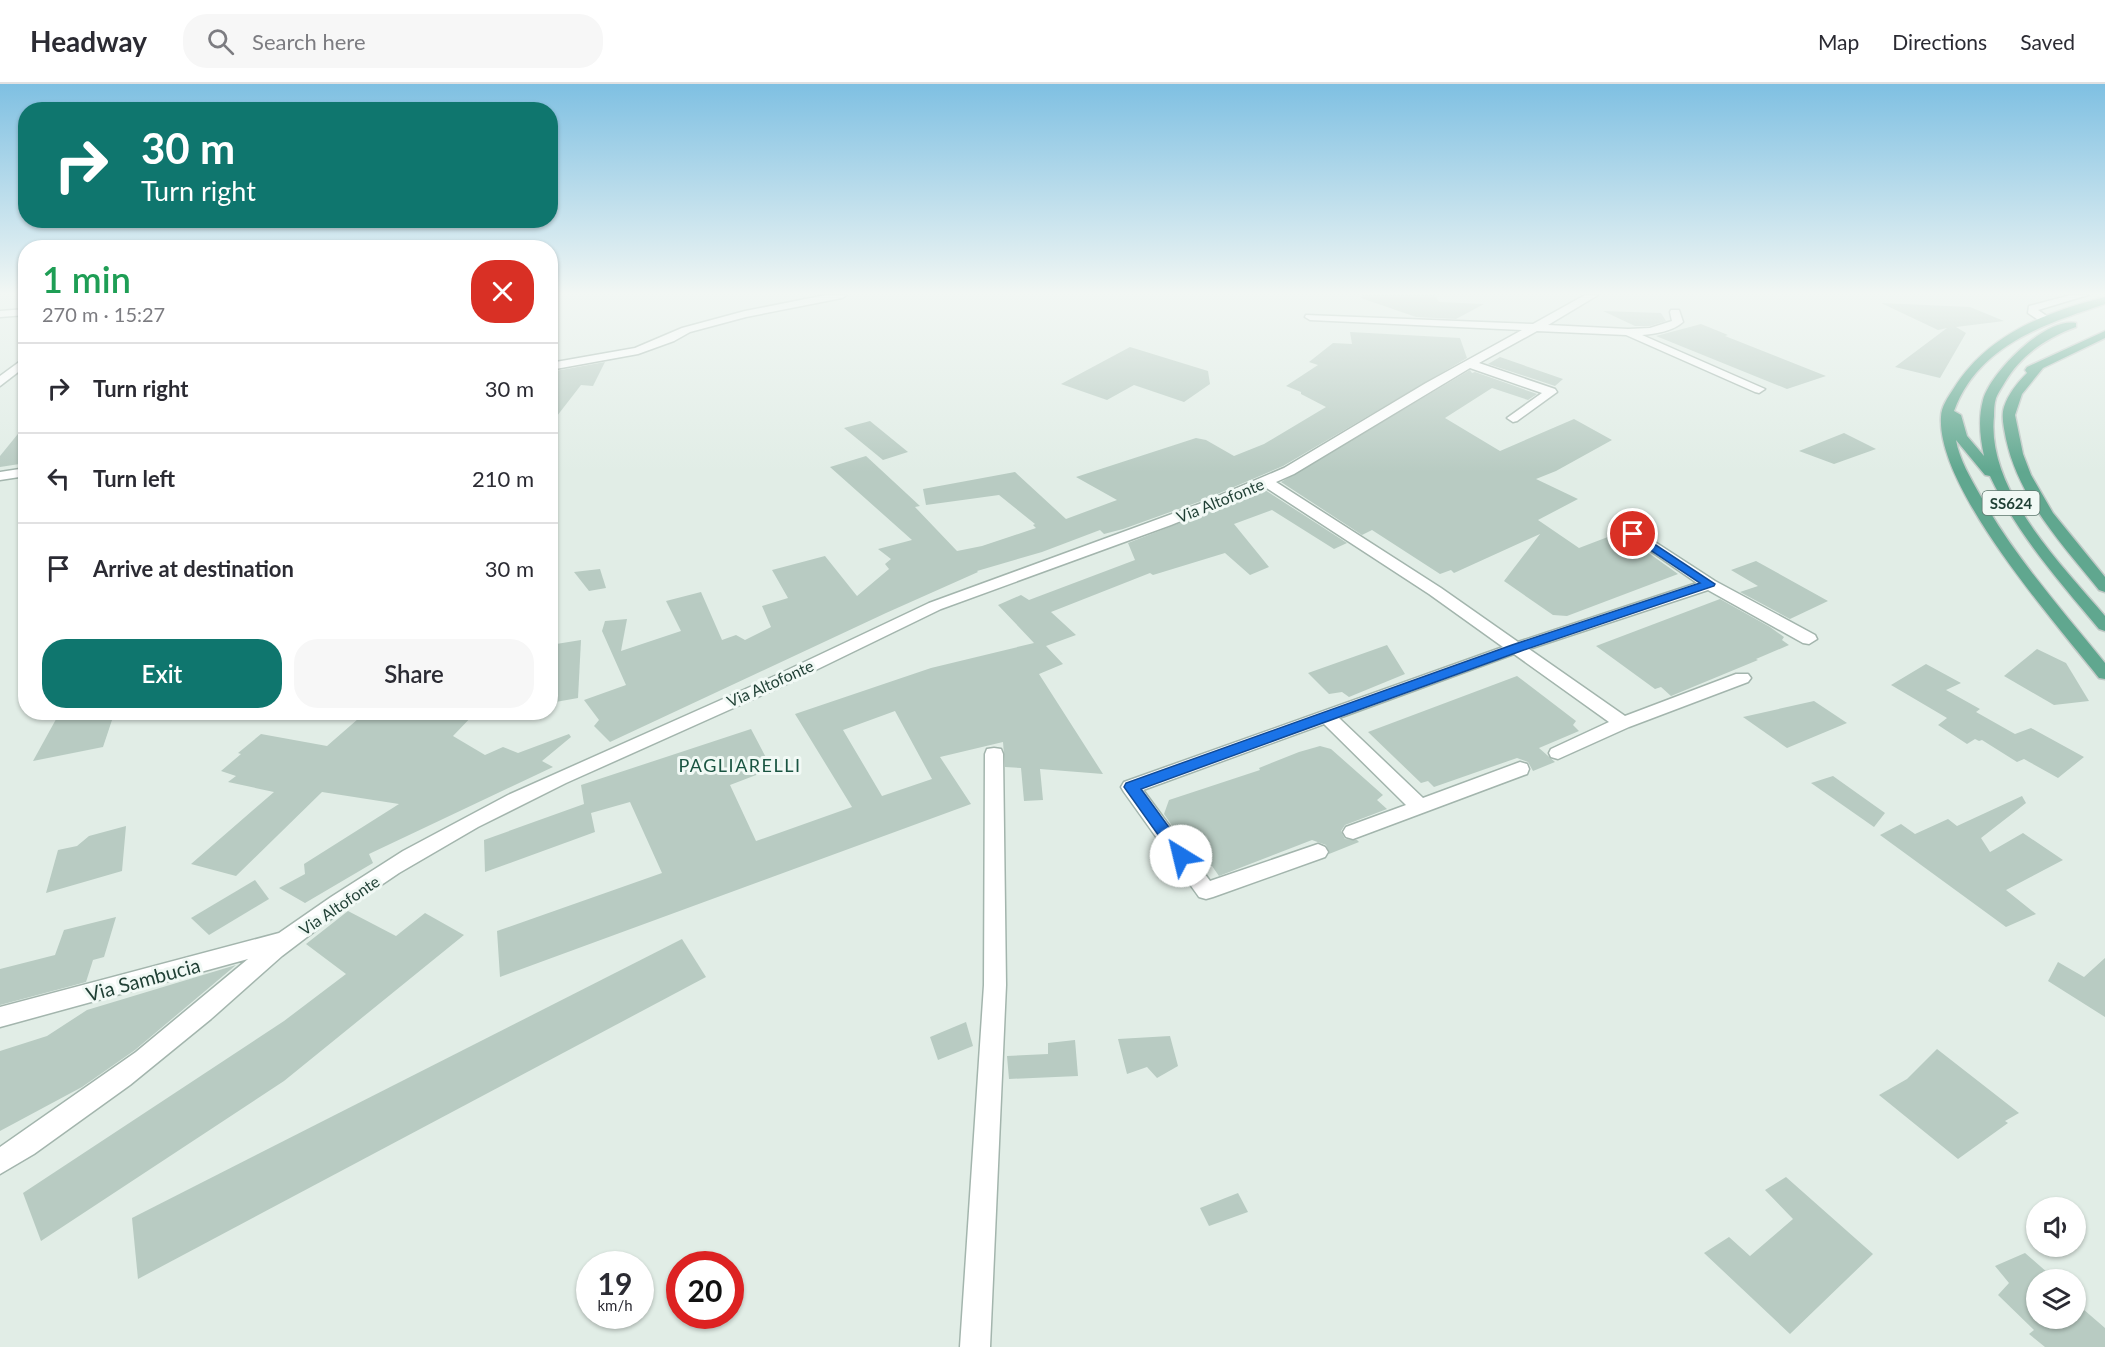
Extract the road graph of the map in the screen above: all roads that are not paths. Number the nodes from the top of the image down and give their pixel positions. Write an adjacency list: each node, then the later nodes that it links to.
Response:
1 (622, 354): 9 (street)
2 (1487, 354): 7 (street, Via Altofonte)
3 (1678, 354): 12 (street)
4 (1989, 354): 14 (main road)
5 (2028, 354): 13 (main road, SS624)
6 (2062, 354): 8 (main road)
7 (1469, 364): 15 (street); 18 (street, Via Altofonte)
8 (2041, 364): 13 (main road); 22 (main road)
9 (558, 366)
10 (18, 367): 11 (street)
11 (0, 382)
12 (1759, 389)
13 (1988, 397): 19 (main road, SS624)
14 (1952, 401): 19 (main road); 26 (main road)
15 (1513, 418)
16 (18, 473): 17 (street)
17 (0, 476)
18 (1266, 482): 25 (street); 36 (street, Via Altofonte)
19 (1998, 482): 23 (main road, SS624)
20 (1633, 534): 21 (street)
21 (1710, 584): 24 (street); 25 (street)
22 (2105, 587)
23 (2105, 626)
24 (1809, 639)
25 (1516, 648): 28 (street); 29 (street)
26 (2105, 674)
27 (1742, 678): 29 (street)
28 (1326, 716): 33 (street); 35 (street)
29 (1623, 723): 30 (street)
30 (1558, 753)
31 (994, 754): 39 (street)
32 (1520, 769): 33 (street)
33 (1419, 806): 34 (street)
34 (1353, 832)
35 (1318, 852)
36 (286, 940): 37 (street, Via Sambucia); 38 (street, Via Altofonte)
37 (0, 1017)
38 (0, 1162)
39 (975, 1347)

